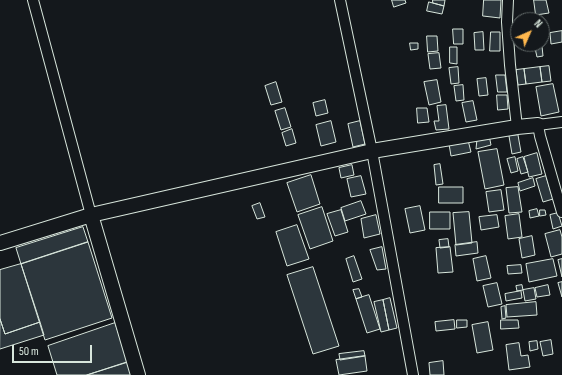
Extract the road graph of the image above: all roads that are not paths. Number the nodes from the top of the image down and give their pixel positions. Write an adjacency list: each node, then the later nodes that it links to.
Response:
1 (33, 0): 9 (street)
2 (340, 0): 7 (street)
3 (508, 0): 6 (street)
4 (562, 122): 5 (street)
5 (538, 125): 6 (street); 8 (street)
6 (517, 127): 7 (street)
7 (372, 151): 9 (street); 11 (street)
8 (562, 212)
9 (91, 215): 10 (street); 12 (street)
10 (0, 243)
11 (408, 345): 13 (street); 14 (street)
12 (138, 375)
13 (408, 375)
14 (414, 375)

